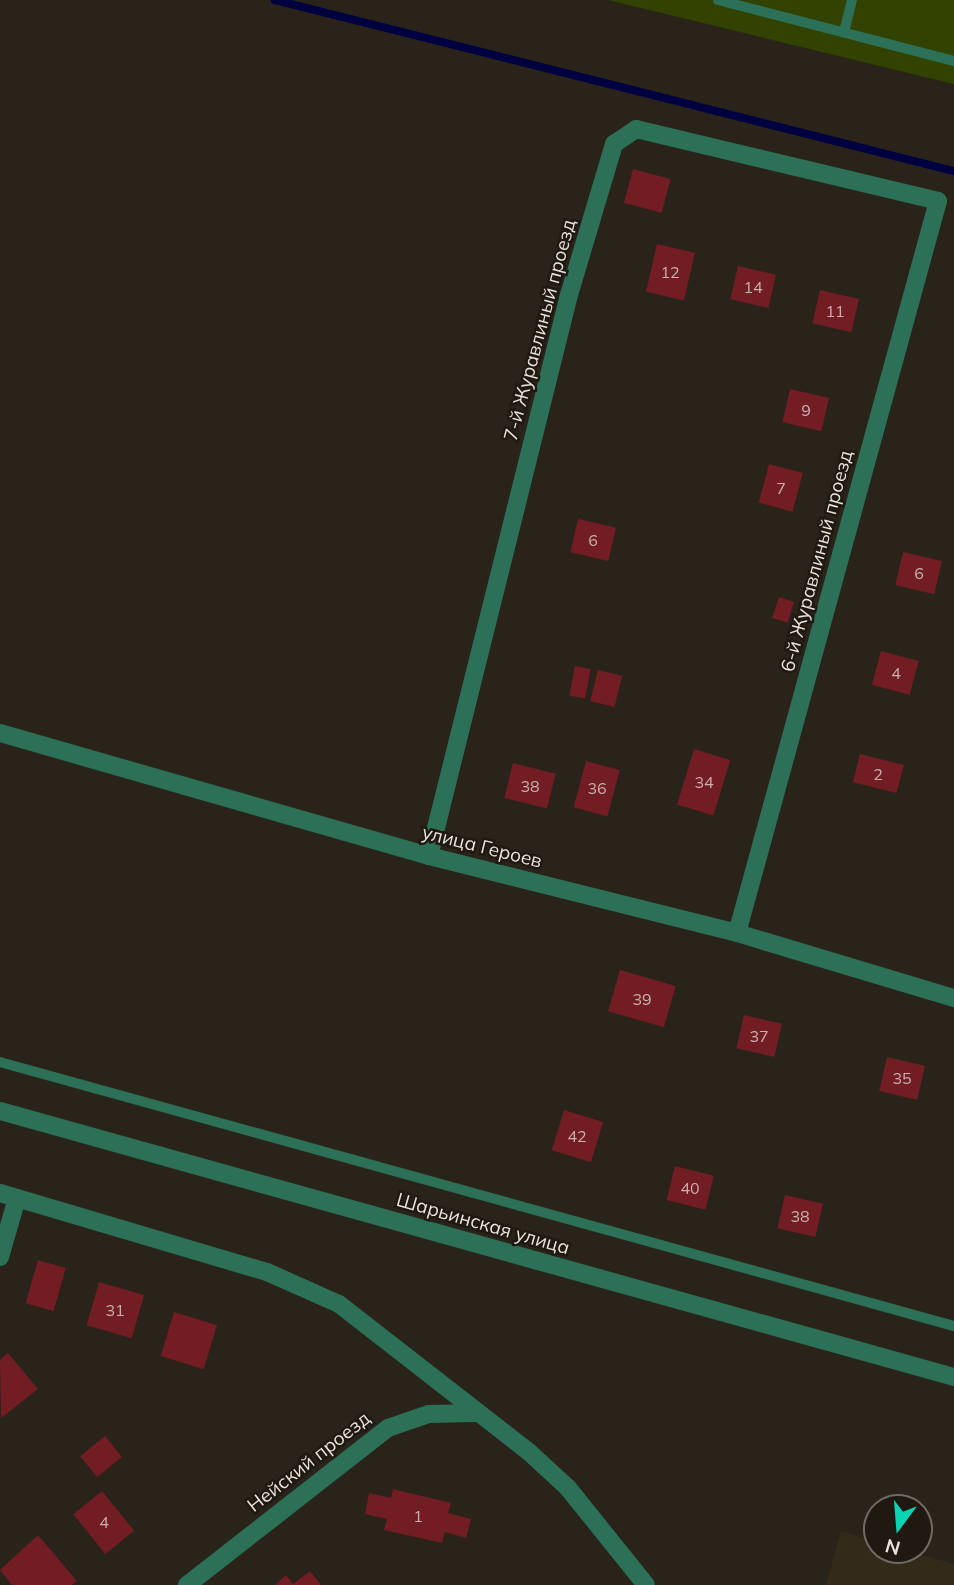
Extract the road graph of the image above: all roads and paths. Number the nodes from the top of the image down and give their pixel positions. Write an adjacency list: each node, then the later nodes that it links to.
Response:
1 (718, 0): 3 (lane)
2 (852, 0): 3 (lane)
3 (844, 32): 4 (lane)
4 (954, 61)
5 (937, 201): 7 (street, 7-й Журавлиный проезд); 8 (street, 6-й Журавлиный проезд)
6 (0, 733): 7 (street, улица Героев)
7 (429, 856): 8 (street, улица Героев)
8 (737, 933): 9 (street, улица Героев)
9 (954, 998)
10 (0, 1062): 14 (lane)
11 (0, 1111): 15 (street, Шарьинская улица)
12 (9, 1196): 13 (street); 16 (street)
13 (0, 1257)
14 (954, 1326)
15 (954, 1377)
16 (475, 1413): 17 (street, Нейский проезд); 18 (street)
17 (187, 1585)
18 (646, 1585)

